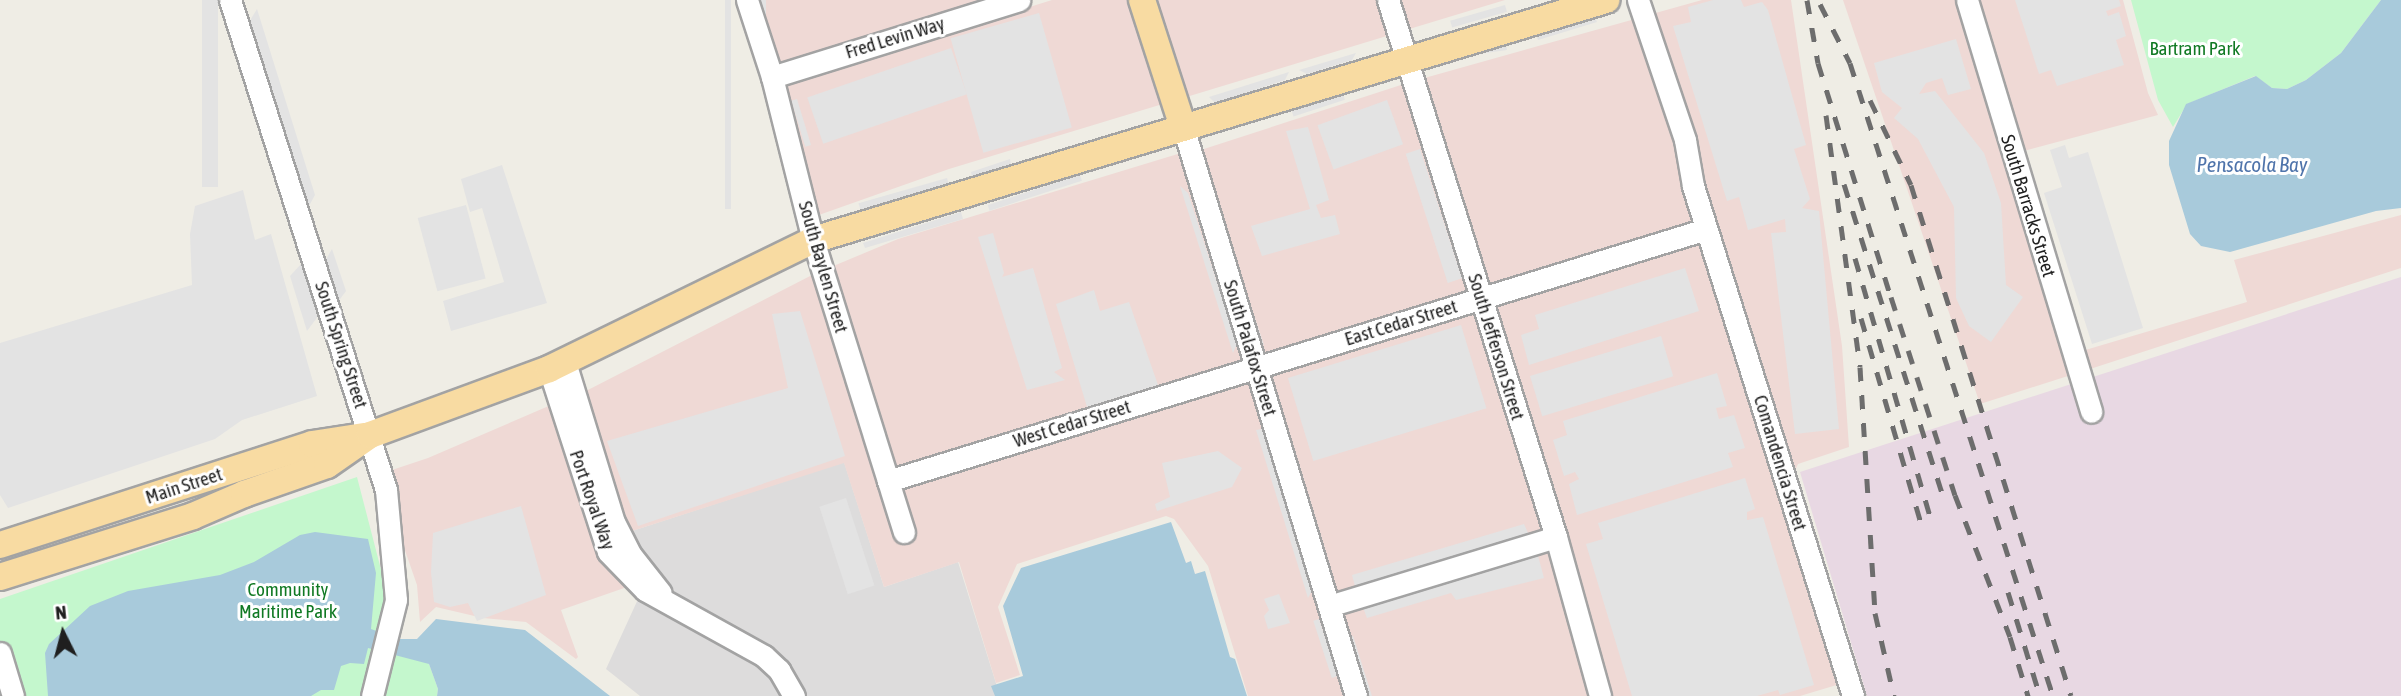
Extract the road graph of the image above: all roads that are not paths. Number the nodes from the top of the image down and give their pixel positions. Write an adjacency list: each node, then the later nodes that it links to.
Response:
1 (230, 0): 18 (street, South Spring Street)
2 (747, 0): 10 (street, South Baylen Street)
3 (1018, 0): 10 (street, Fred Levin Way)
4 (1142, 0): 11 (main road, South Palafox Street)
5 (1388, 0): 9 (street, South Jefferson Street)
6 (1606, 0): 9 (main road)
7 (1638, 0): 12 (street, Comandencia Street)
8 (1967, 0): 17 (street, South Barracks Street)
9 (1406, 60): 11 (main road); 14 (street, South Jefferson Street)
10 (772, 77): 13 (street, South Baylen Street)
11 (1183, 127): 13 (main road); 16 (street, South Palafox Street)
12 (1706, 229): 14 (street, East Cedar Street); 27 (street, Comandencia Street)
13 (813, 240): 15 (main road); 19 (street, South Baylen Street)
14 (1481, 299): 16 (street, East Cedar Street); 21 (street, South Jefferson Street)
15 (557, 366): 18 (main road); 29 (street, Port Royal Way)
16 (1256, 368): 19 (street, West Cedar Street); 24 (street, South Palafox Street)
17 (2091, 412)
18 (370, 435): 22 (main road, Main Street); 23 (main road); 26 (street, South Spring Street)
19 (888, 481): 20 (street, South Baylen Street)
20 (904, 532)
21 (1556, 537): 24 (street); 31 (street, South Jefferson Street)
22 (0, 545)
23 (0, 578)
24 (1329, 606): 30 (street, South Palafox Street)
25 (0, 653): 28 (street)
26 (375, 689)
27 (1846, 694)
28 (13, 696)
29 (794, 696)
30 (1356, 696)
31 (1600, 696)

